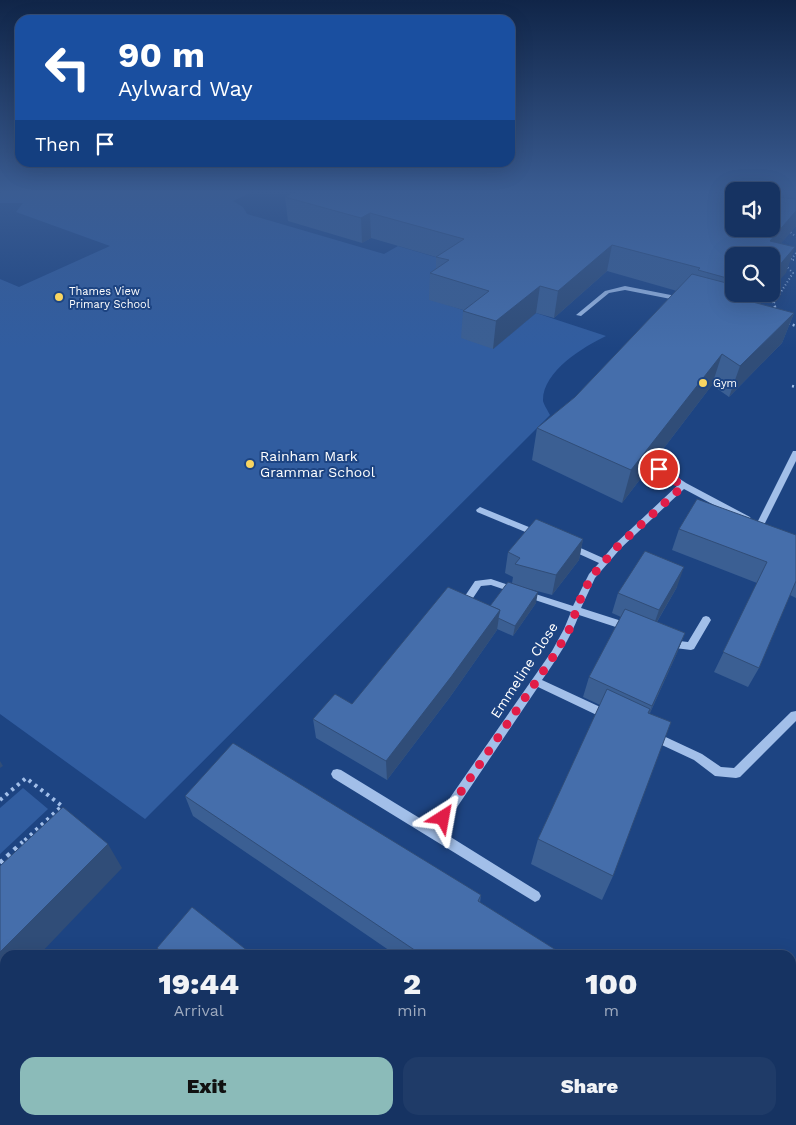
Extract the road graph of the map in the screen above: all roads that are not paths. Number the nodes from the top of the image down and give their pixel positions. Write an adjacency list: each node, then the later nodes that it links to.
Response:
1 (688, 300): 2 (street)
2 (578, 315)
3 (796, 453): 5 (street)
4 (659, 469): 5 (street)
5 (683, 486): 9 (street, Emmeline Close)
6 (480, 510): 7 (street)
7 (543, 536)
8 (560, 543): 9 (street)
9 (605, 562): 11 (street, Emmeline Close)
10 (464, 605): 11 (street)
11 (576, 610): 13 (street); 15 (street, Emmeline Close)
12 (706, 620): 14 (street)
13 (641, 632)
14 (658, 639)
15 (536, 682): 17 (street); 20 (street, Emmeline Close)
16 (795, 715): 18 (street)
17 (617, 720)
18 (644, 732)
19 (337, 774): 20 (street)
20 (433, 833): 21 (street)
21 (535, 896)

